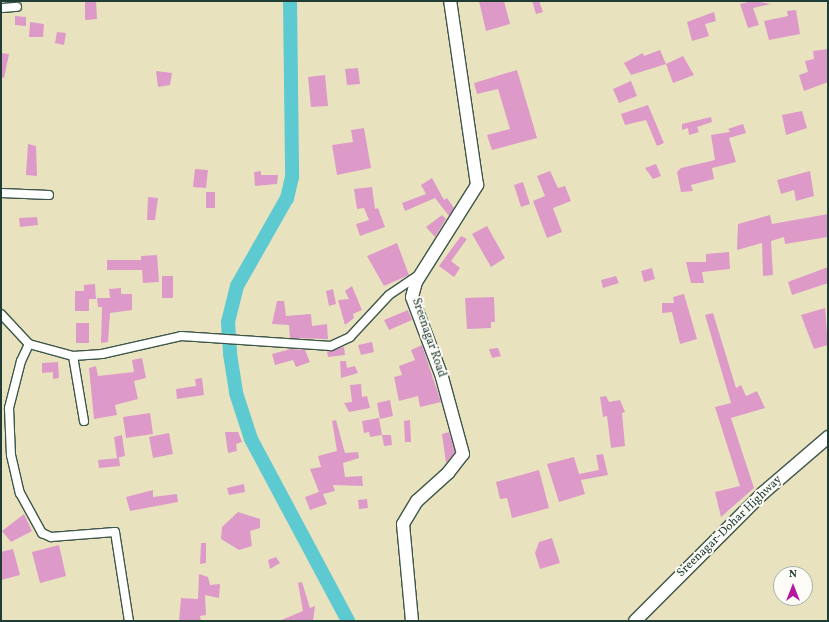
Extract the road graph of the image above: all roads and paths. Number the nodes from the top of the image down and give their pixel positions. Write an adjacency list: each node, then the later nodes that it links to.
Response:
1 (450, 1): 6 (main road, Sreenagar Road)
2 (17, 7): 3 (street)
3 (1, 8)
4 (1, 193): 5 (street)
5 (49, 195)
6 (420, 274): 9 (street); 13 (main road, Sreenagar Road)
7 (1, 314): 8 (street)
8 (29, 344): 9 (street); 12 (street)
9 (73, 356): 10 (street)
10 (84, 420)
11 (828, 437): 14 (main road, Sreenagar-Dohar Highway)
12 (129, 621)
13 (412, 621)
14 (635, 621)

